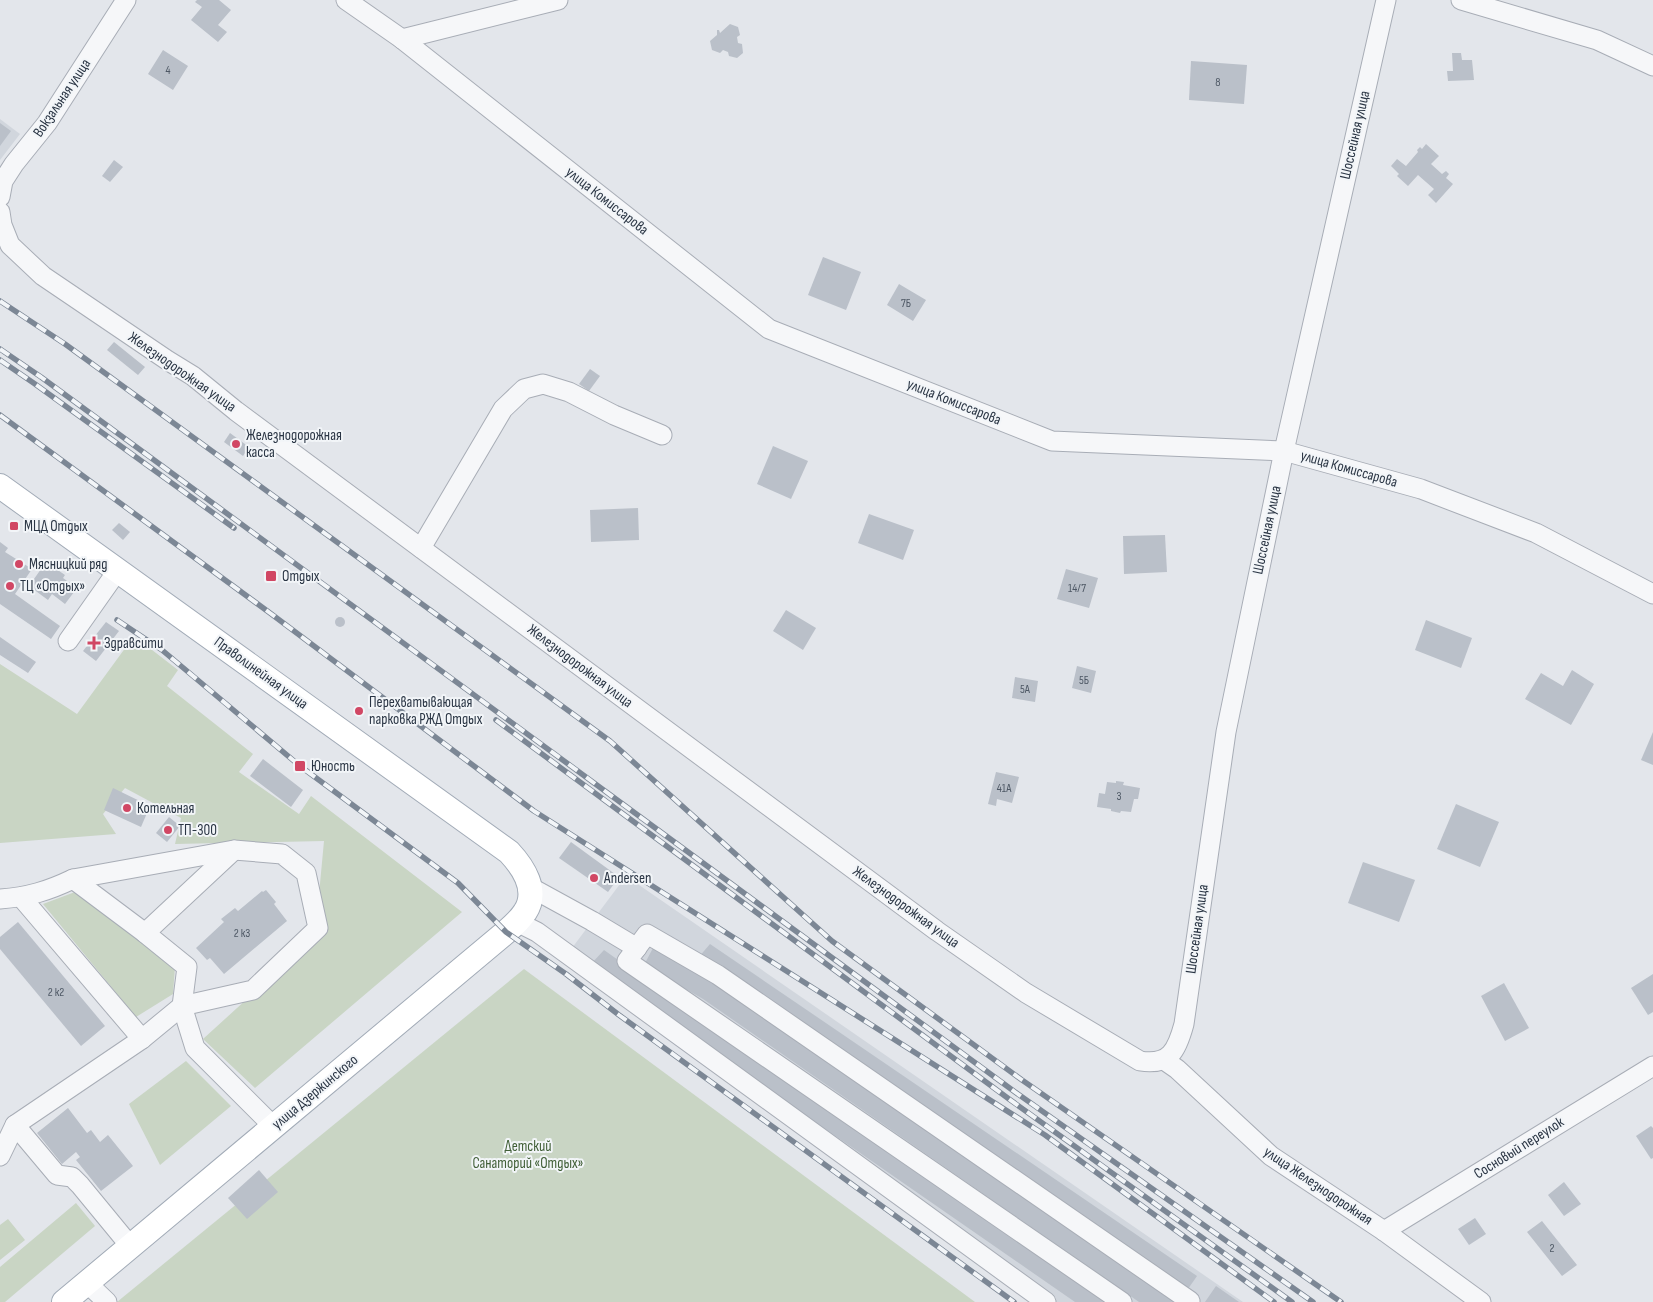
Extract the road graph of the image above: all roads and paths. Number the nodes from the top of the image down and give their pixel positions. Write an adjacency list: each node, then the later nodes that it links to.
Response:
1 (126, 0): 8 (street, Вокзальная улица)
2 (346, 0): 6 (street, улица Комиссарова)
3 (558, 0): 6 (street)
4 (1386, 0): 11 (street, Шоссейная улица)
5 (1461, 0): 7 (street)
6 (402, 39): 11 (street, улица Комиссарова)
7 (1653, 66)
8 (0, 197)
9 (0, 212): 13 (street, Железнодорожная улица)
10 (662, 435): 13 (street)
11 (1284, 451): 15 (street, улица Комиссарова); 27 (street, Шоссейная улица)
12 (0, 486): 14 (main road, Праволинейная улица)
13 (421, 548): 27 (street, Железнодорожная улица)
14 (118, 570): 16 (street); 19 (main road, Праволинейная улица)
15 (1653, 594)
16 (68, 641)
17 (234, 850): 18 (street); 23 (street); 25 (street)
18 (73, 879): 20 (street); 23 (street)
19 (530, 887): 22 (main road, улица Дзержинского); 24 (street)
20 (22, 897): 21 (street); 26 (street)
21 (0, 898)
22 (517, 922): 30 (main road, улица Дзержинского); 37 (street)
23 (145, 933): 25 (street)
24 (637, 948): 38 (street); 39 (street)
25 (182, 1006): 26 (street); 30 (street)
26 (142, 1039): 29 (street)
27 (1164, 1060): 32 (street, улица Железнодорожная)
28 (1653, 1066): 32 (street, Сосновый переулок)
29 (15, 1125): 31 (street); 33 (street)
30 (274, 1127): 33 (main road, улица Дзержинского)
31 (0, 1156)
32 (1384, 1231): 40 (street, улица Железнодорожная)
33 (131, 1247): 34 (main road, улица Дзержинского)
34 (87, 1283): 35 (main road, улица Дзержинского); 36 (street)
35 (64, 1302)
36 (107, 1302)
37 (1046, 1302)
38 (1122, 1302)
39 (1189, 1302)
40 (1481, 1302)

